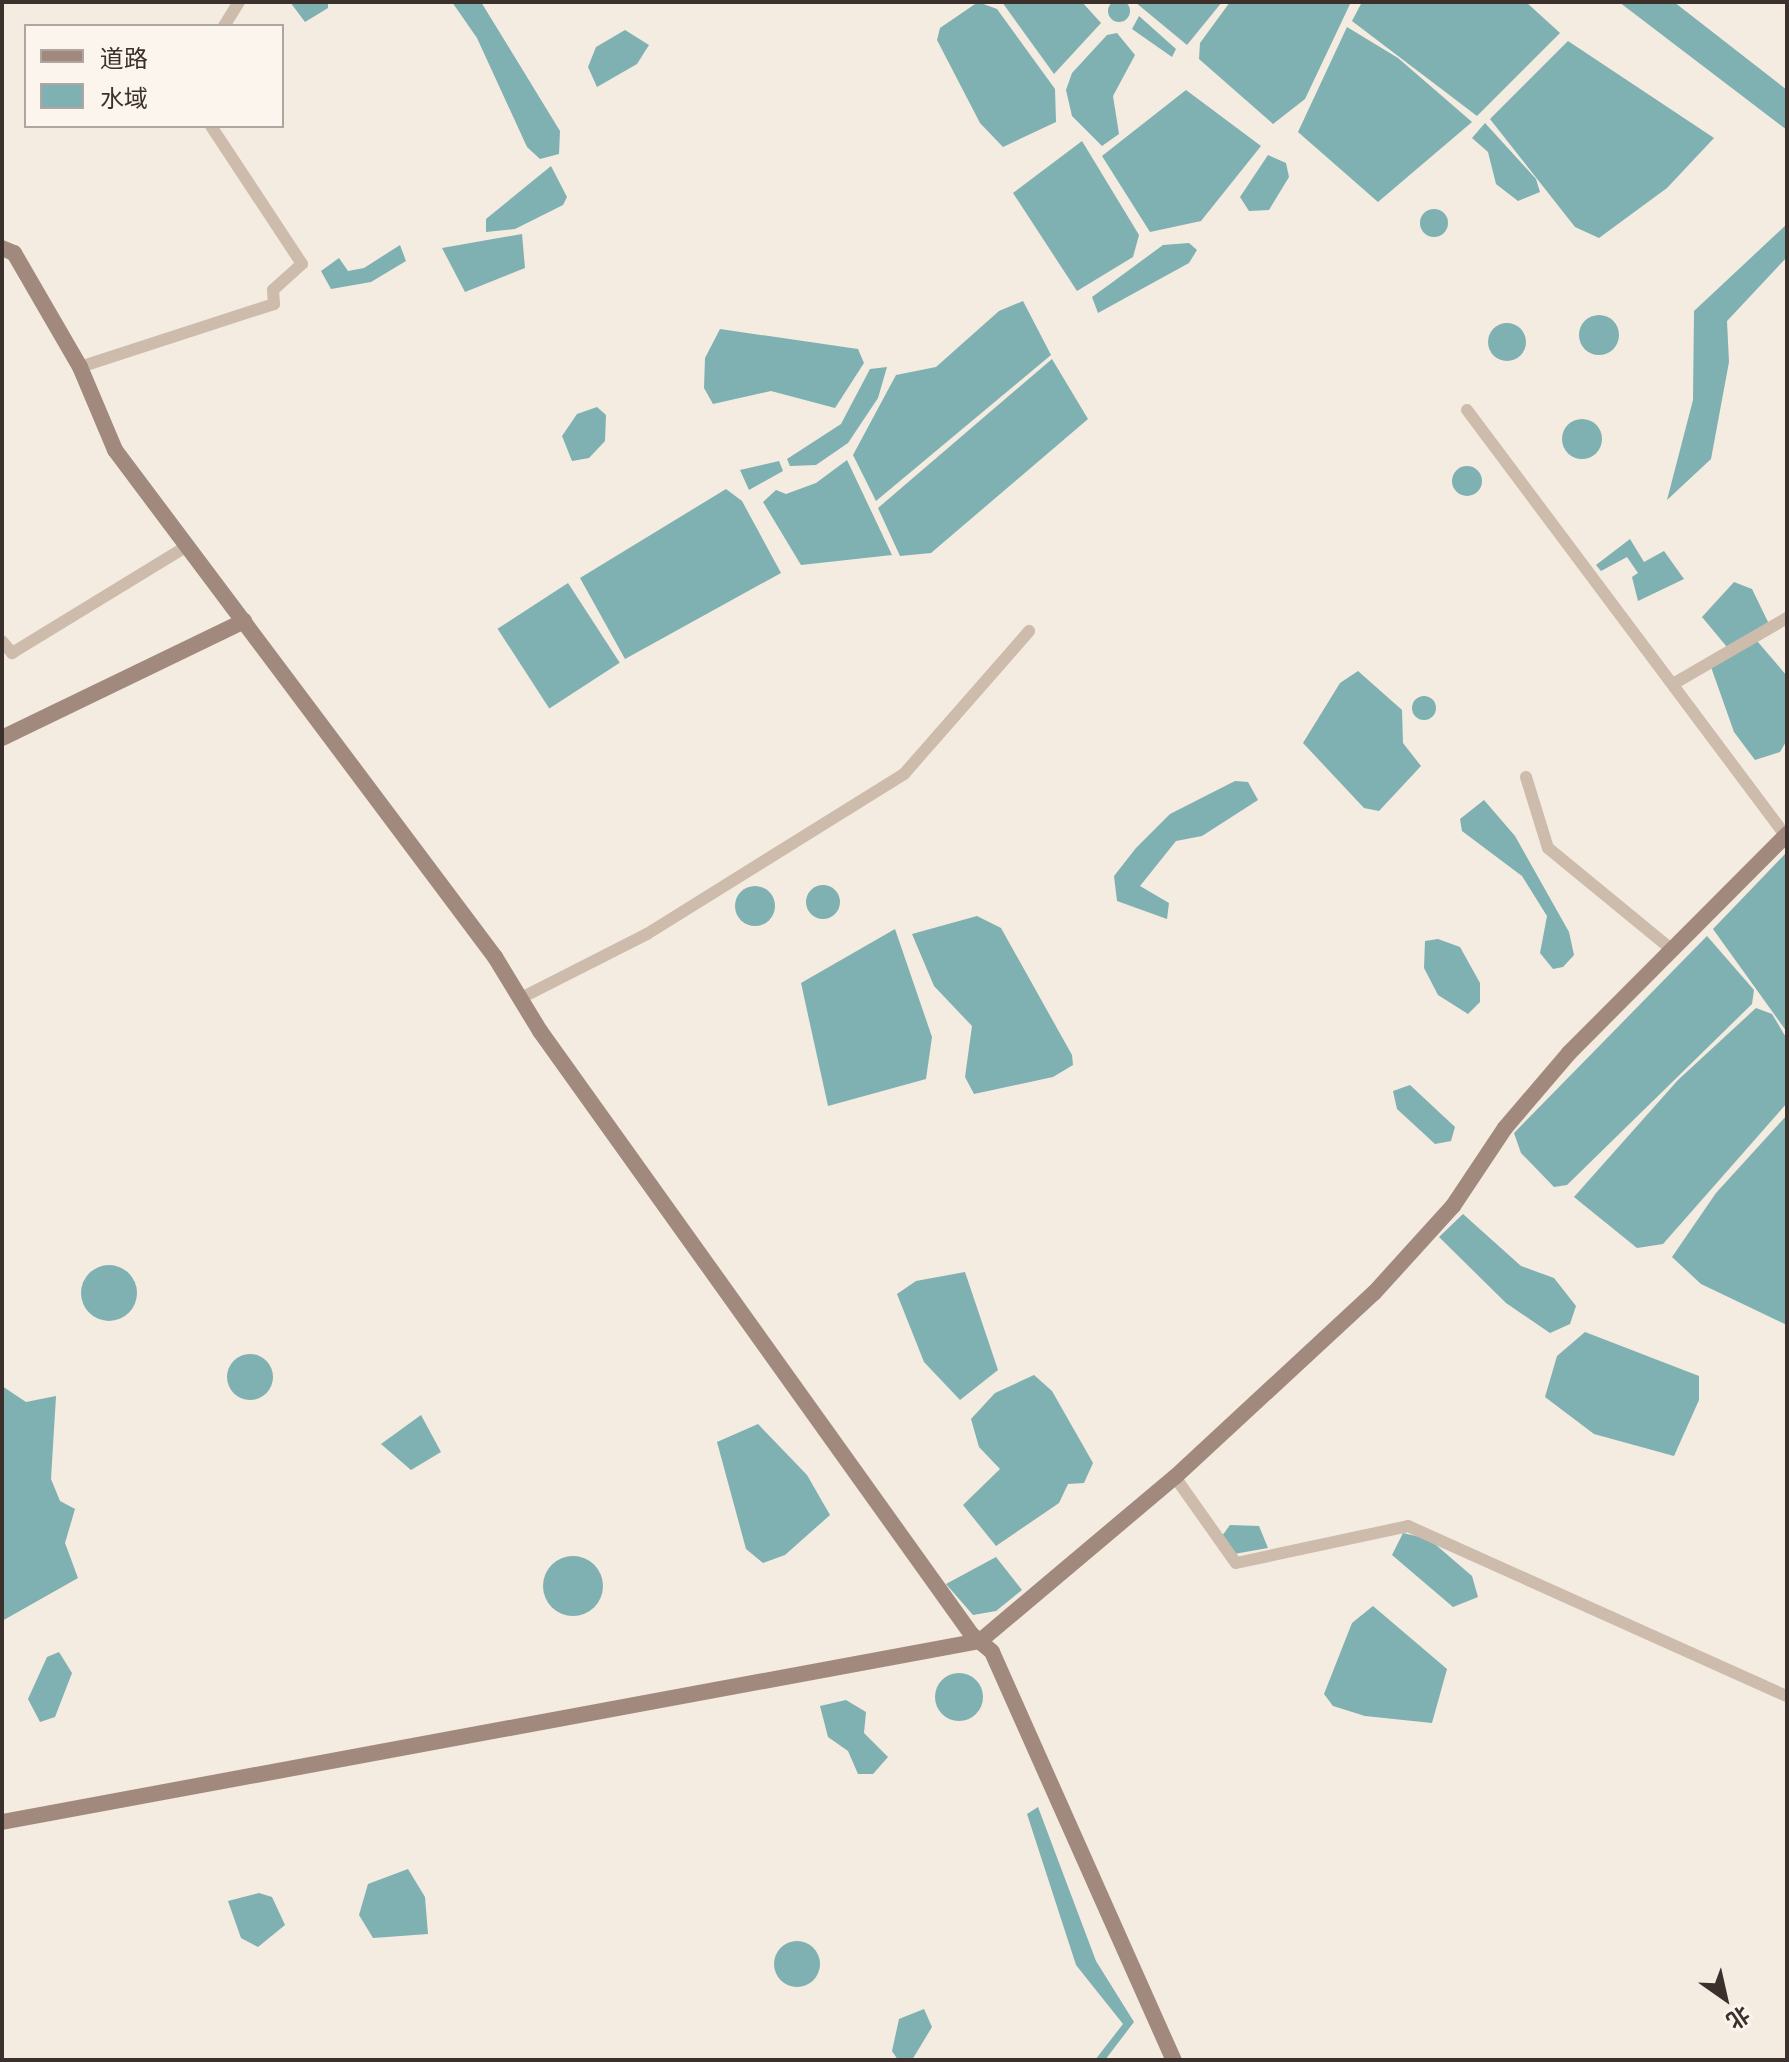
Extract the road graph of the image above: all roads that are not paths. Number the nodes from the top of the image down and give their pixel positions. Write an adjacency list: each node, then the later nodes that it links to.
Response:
1 (239, 2): 2 (street)
2 (225, 24)
3 (212, 128): 5 (street)
4 (2, 248): 5 (street)
5 (80, 367): 7 (street)
6 (1467, 410): 12 (street)
7 (187, 546): 9 (street); 11 (street)
8 (1787, 618): 12 (street)
9 (244, 621): 13 (street); 17 (street)
10 (1029, 631): 17 (street)
11 (2, 641)
12 (1673, 684): 15 (street)
13 (2, 738)
14 (1526, 777): 16 (street)
15 (1786, 834): 16 (street)
16 (1672, 950): 18 (street)
17 (521, 998): 19 (street)
18 (1175, 1477): 19 (street); 20 (street)
19 (980, 1641): 21 (street); 22 (street)
20 (1787, 1696)
21 (2, 1822)
22 (1174, 2060)

